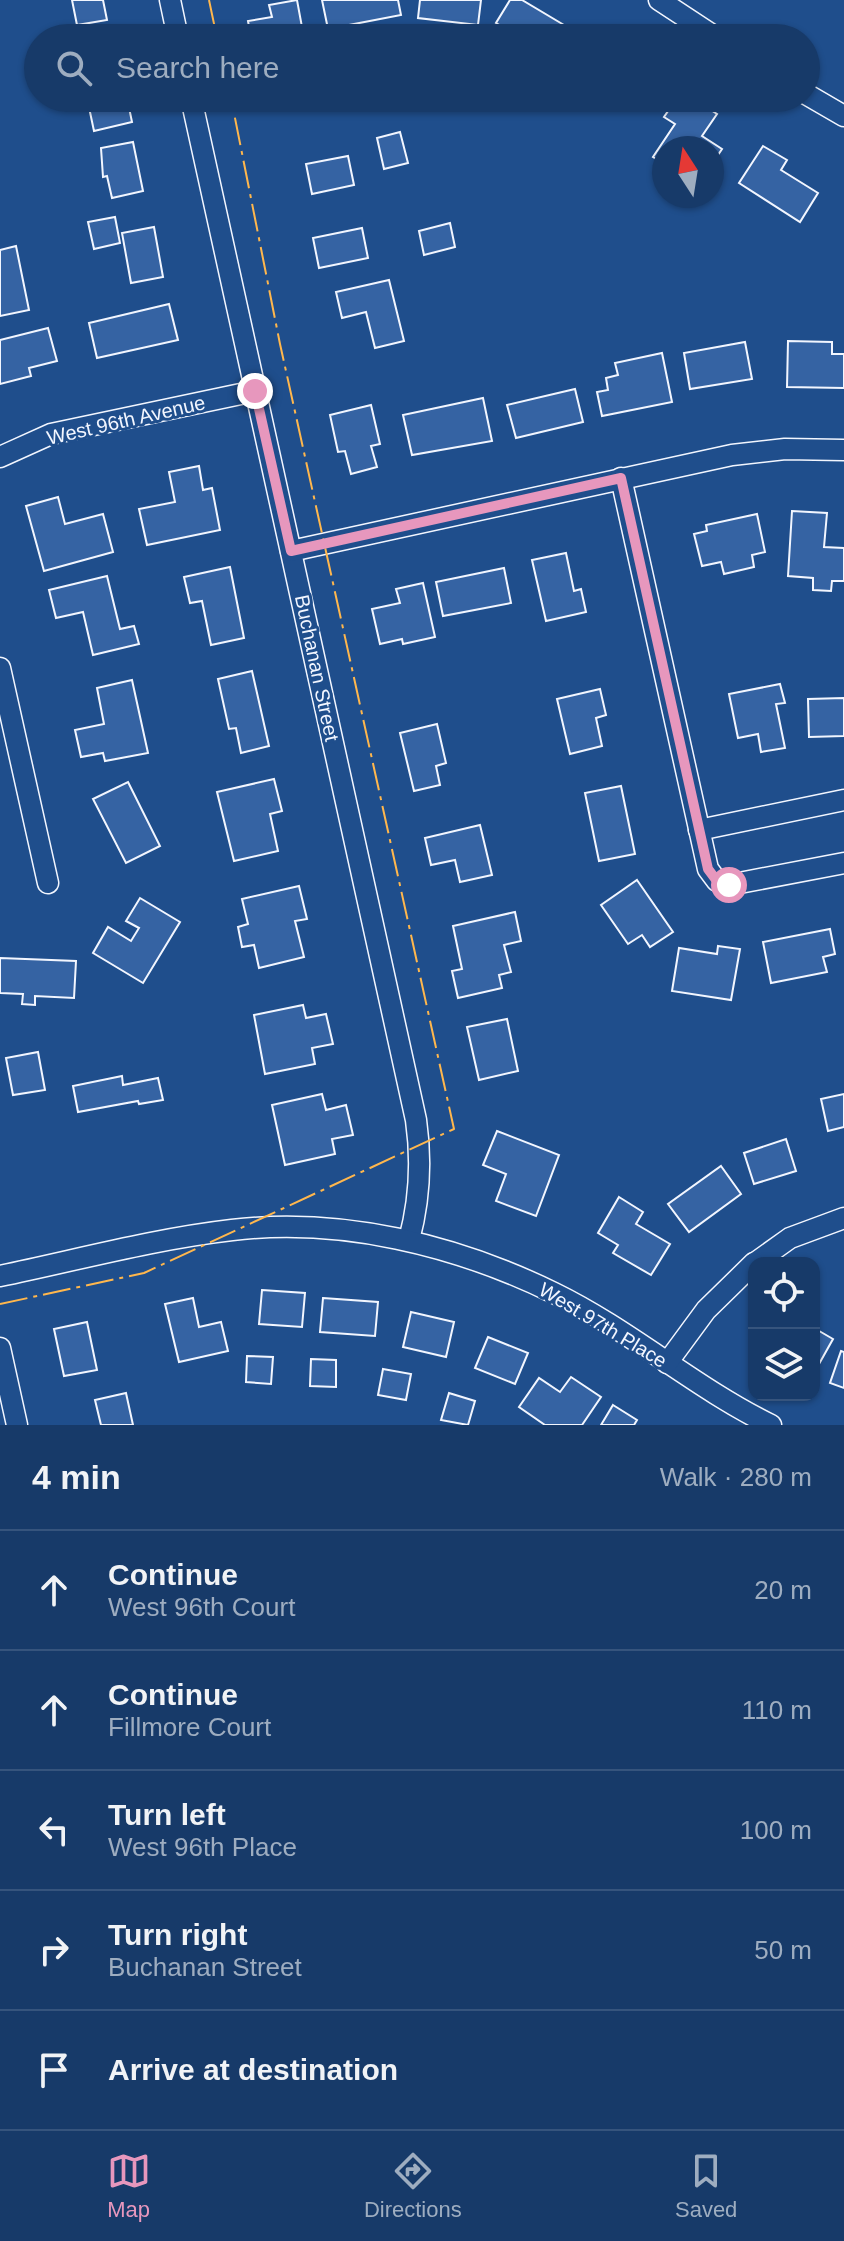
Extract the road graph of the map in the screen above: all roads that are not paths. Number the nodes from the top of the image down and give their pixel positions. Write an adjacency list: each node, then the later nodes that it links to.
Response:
1 (170, 0): 3 (street)
2 (659, 0): 4 (street)
3 (175, 24)
4 (696, 24)
5 (820, 102): 7 (street)
6 (194, 112): 8 (street, Buchanan Street)
7 (844, 116)
8 (255, 391): 10 (street, West 96th Avenue); 12 (street, Buchanan Street)
9 (844, 450): 11 (street)
10 (0, 457)
11 (621, 478): 12 (street); 15 (street)
12 (291, 551): 19 (street, Buchanan Street)
13 (0, 668): 17 (street)
14 (844, 800): 15 (street)
15 (699, 830): 16 (street)
16 (844, 863)
17 (48, 883)
18 (844, 1218): 20 (street)
19 (409, 1240): 22 (street, West 97th Place); 24 (street, West 97th Place)
20 (763, 1257)
21 (748, 1269): 24 (street)
22 (0, 1276)
23 (0, 1348): 25 (street)
24 (667, 1363): 26 (street, West 97th Place)
25 (17, 1425)
26 (771, 1425)

